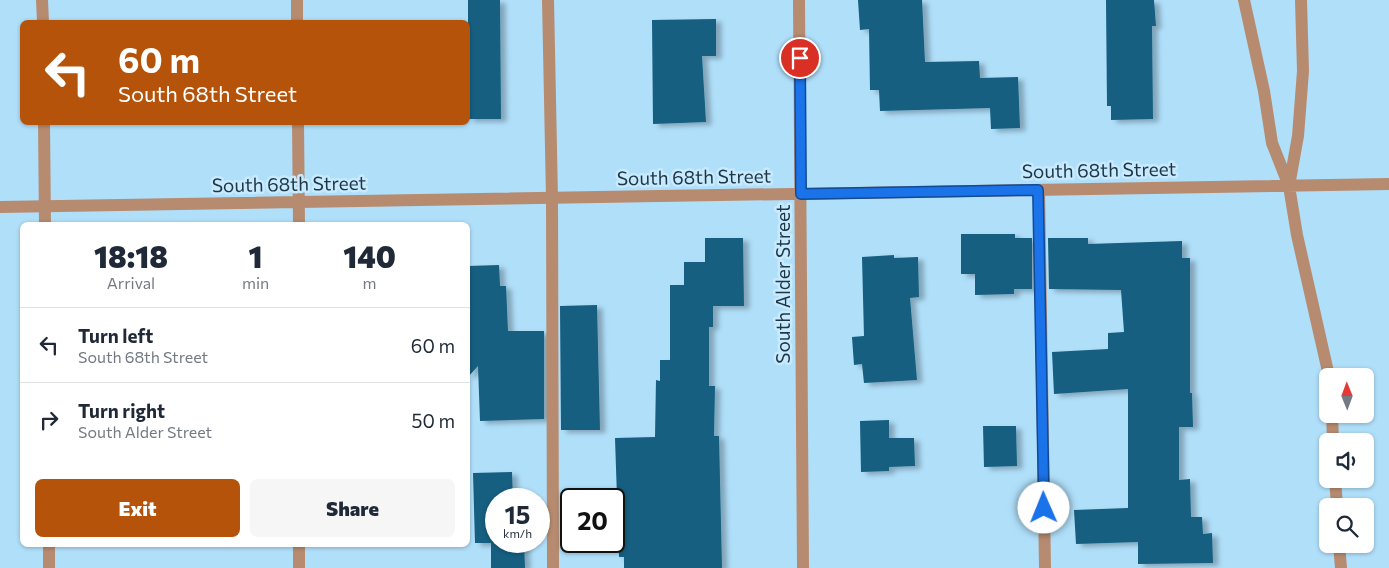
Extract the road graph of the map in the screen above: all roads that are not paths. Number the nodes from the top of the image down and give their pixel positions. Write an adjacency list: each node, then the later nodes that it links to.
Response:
1 (42, 0): 7 (street)
2 (297, 0): 8 (street)
3 (548, 0): 15 (street)
4 (799, 0): 14 (street, South Alder Street)
5 (1244, 0): 12 (street)
6 (1301, 0): 12 (street)
7 (43, 20)
8 (297, 20)
9 (44, 125): 18 (street)
10 (298, 125): 16 (street)
11 (1389, 184): 12 (street, South 68th Street)
12 (1289, 186): 13 (street, South 68th Street); 21 (street)
13 (1038, 190): 14 (street, South 68th Street); 29 (street)
14 (801, 194): 15 (street, South 68th Street); 28 (street, South Alder Street)
15 (552, 198): 16 (street, South 68th Street); 27 (street)
16 (299, 202): 18 (street, South 68th Street); 20 (street)
17 (0, 207): 18 (street, South 68th Street)
18 (45, 207): 19 (street)
19 (46, 222)
20 (299, 222)
21 (1327, 368)
22 (49, 547): 25 (street)
23 (299, 547): 26 (street)
24 (1340, 553): 30 (street)
25 (49, 568)
26 (299, 568)
27 (553, 568)
28 (803, 568)
29 (1045, 568)
30 (1341, 568)

